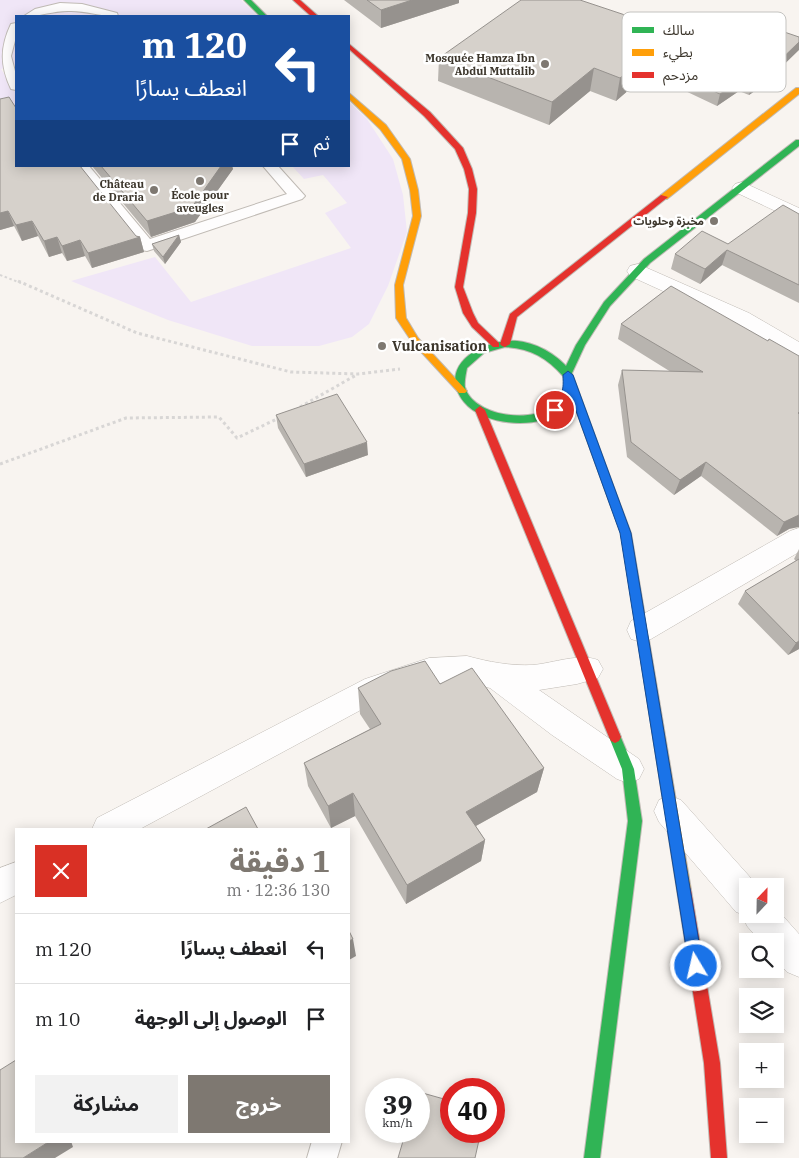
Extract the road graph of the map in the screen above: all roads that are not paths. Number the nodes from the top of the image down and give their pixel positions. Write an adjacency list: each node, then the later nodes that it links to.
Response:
1 (247, 0): 6 (street)
2 (296, 0): 7 (street)
3 (40, 5): 4 (lane); 5 (lane)
4 (31, 15)
5 (109, 15)
6 (263, 15)
7 (313, 15)
8 (15, 28): 10 (lane)
9 (350, 47): 19 (street)
10 (15, 85)
11 (799, 90): 19 (street)
12 (350, 96): 22 (street)
13 (799, 142): 16 (street)
14 (82, 167): 15 (lane)
15 (271, 167)
16 (742, 188): 17 (street); 18 (street)
17 (799, 216)
18 (638, 271): 20 (street); 21 (street)
19 (500, 345): 21 (street); 22 (street)
20 (799, 352)
21 (568, 374): 23 (street); 25 (street)
22 (462, 391): 23 (street)
23 (480, 410): 26 (street)
24 (799, 539): 25 (street)
25 (641, 630): 29 (street)
26 (588, 669): 27 (street); 28 (street)
27 (498, 677): 28 (street); 30 (street)
28 (628, 769): 38 (street)
29 (670, 811): 33 (street); 39 (street)
30 (110, 828)
31 (15, 878): 32 (street)
32 (0, 886)
33 (739, 890)
34 (767, 923): 35 (street)
35 (799, 960)
36 (326, 1143): 37 (lane)
37 (322, 1158)
38 (592, 1158)
39 (719, 1158)

